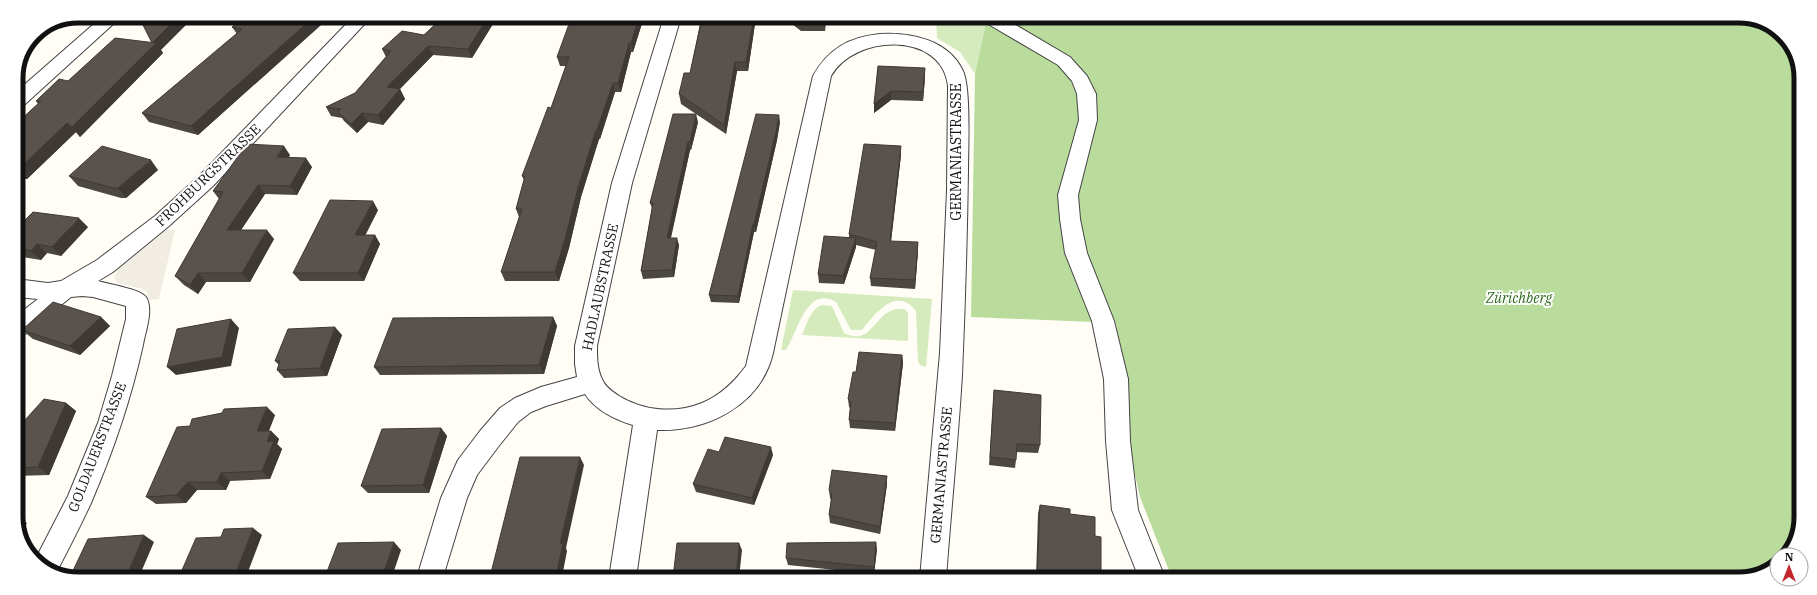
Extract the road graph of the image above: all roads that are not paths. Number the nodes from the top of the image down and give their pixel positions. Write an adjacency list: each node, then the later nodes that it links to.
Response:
1 (105, 23): 5 (street)
2 (357, 23): 7 (street, FROHBURGSTRASSE)
3 (670, 23): 9 (street, HADLAUBSTRASSE)
4 (999, 23): 15 (street)
5 (23, 96)
6 (23, 289): 7 (street)
7 (65, 290): 8 (street, FROHBURGSTRASSE); 11 (street, GOLDAUERSTRASSE)
8 (23, 323)
9 (591, 383): 10 (street, HADLAUBSTRASSE); 12 (street)
10 (646, 419): 13 (street); 14 (street, GERMANIASTRASSE)
11 (47, 563)
12 (432, 572)
13 (623, 572)
14 (934, 572)
15 (1150, 572)

